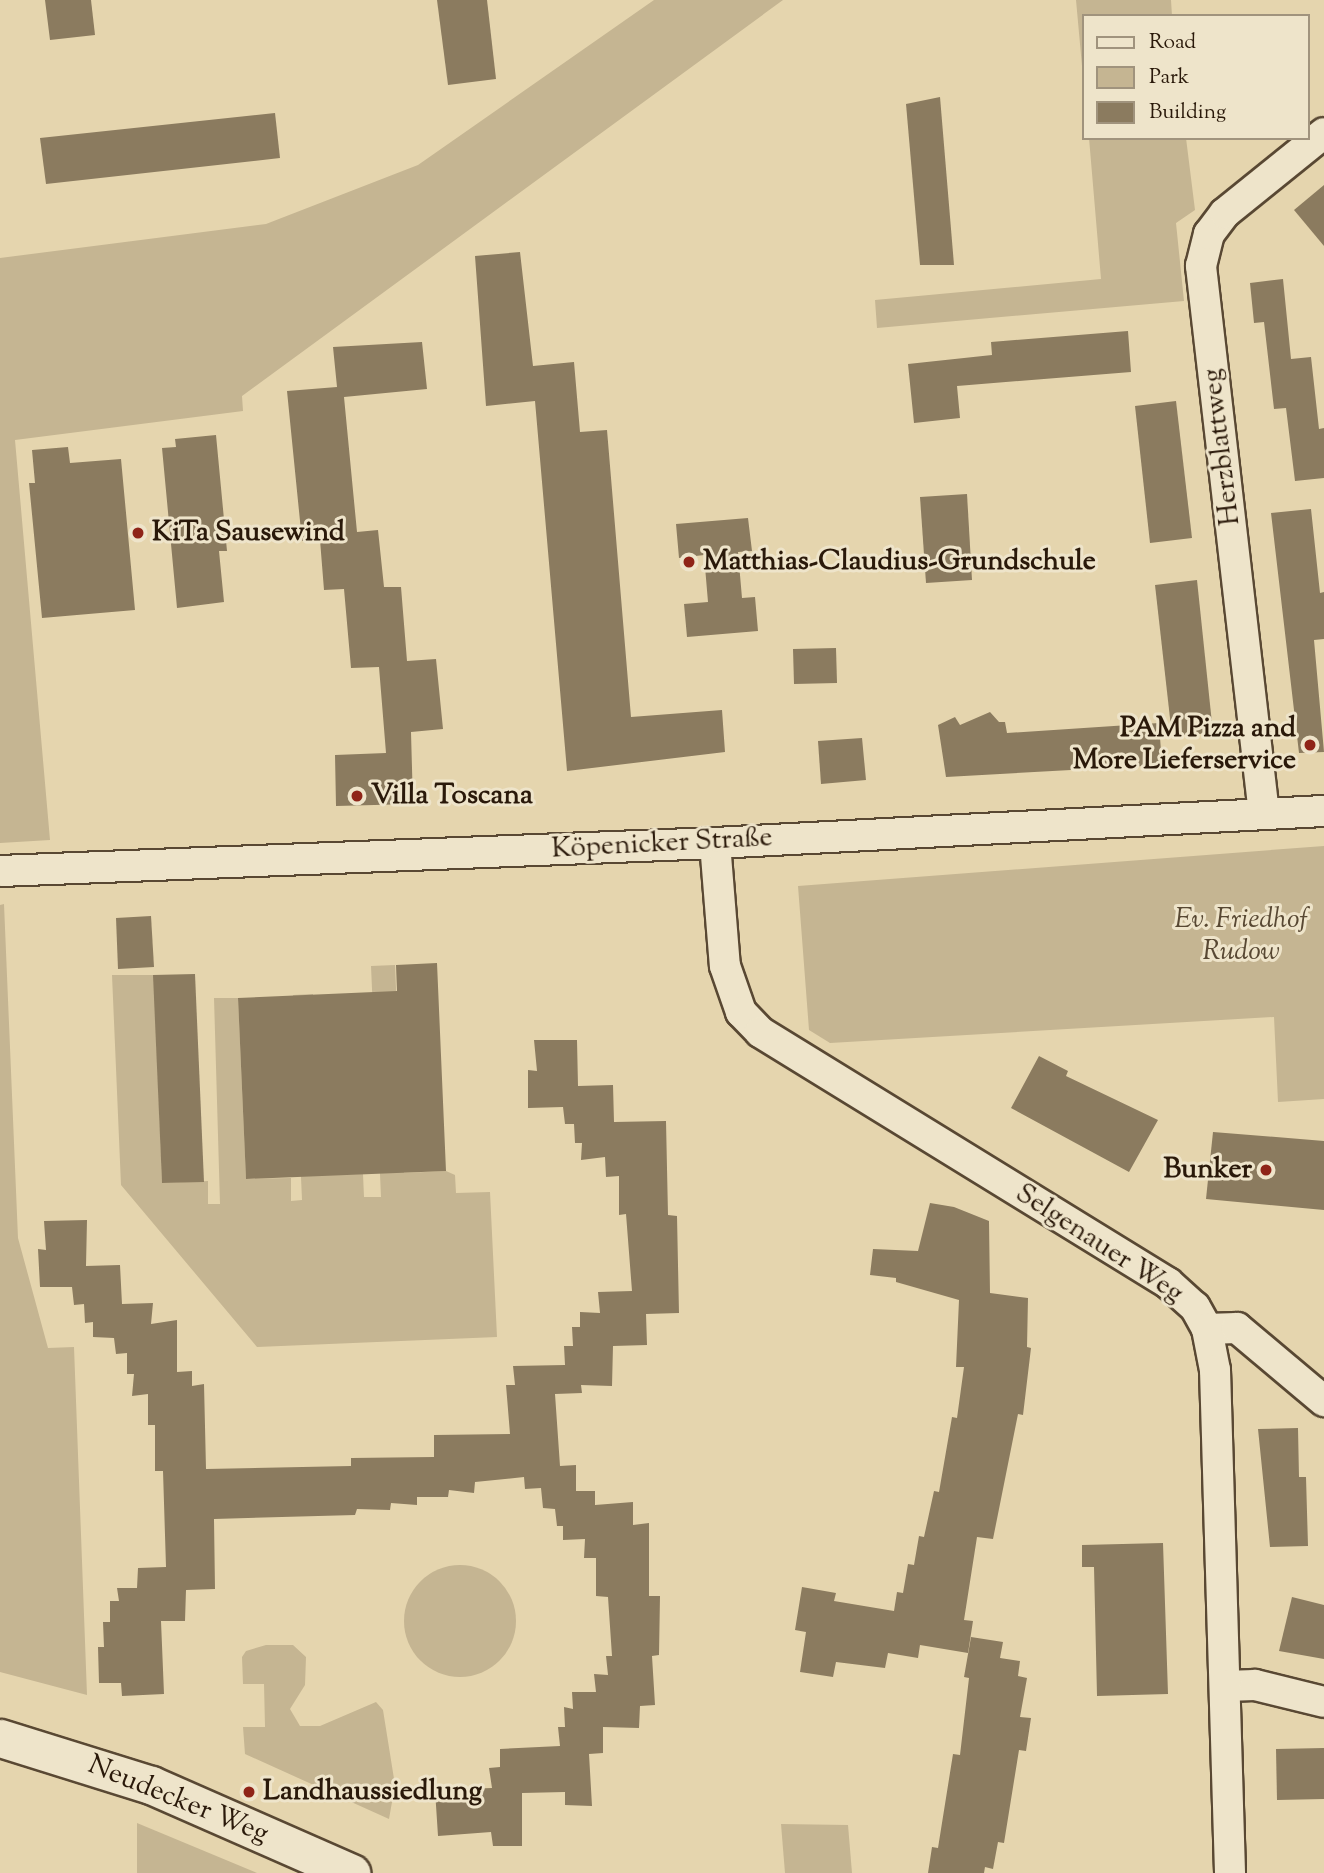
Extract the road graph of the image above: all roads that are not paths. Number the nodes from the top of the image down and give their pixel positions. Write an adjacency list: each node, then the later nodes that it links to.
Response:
1 (1324, 133): 3 (street, Herzblattweg)
2 (1324, 811): 3 (street, Köpenicker Straße)
3 (1264, 814): 4 (street, Köpenicker Straße)
4 (715, 843): 5 (street, Köpenicker Straße); 6 (street, Selgenauer Weg)
5 (0, 871)
6 (1207, 1329): 7 (street); 8 (street, Selgenauer Weg)
7 (1324, 1401)
8 (1225, 1686): 9 (street); 12 (street, Selgenauer Weg)
9 (1324, 1702)
10 (0, 1738): 11 (street, Neudecker Weg)
11 (351, 1873)
12 (1230, 1873)

